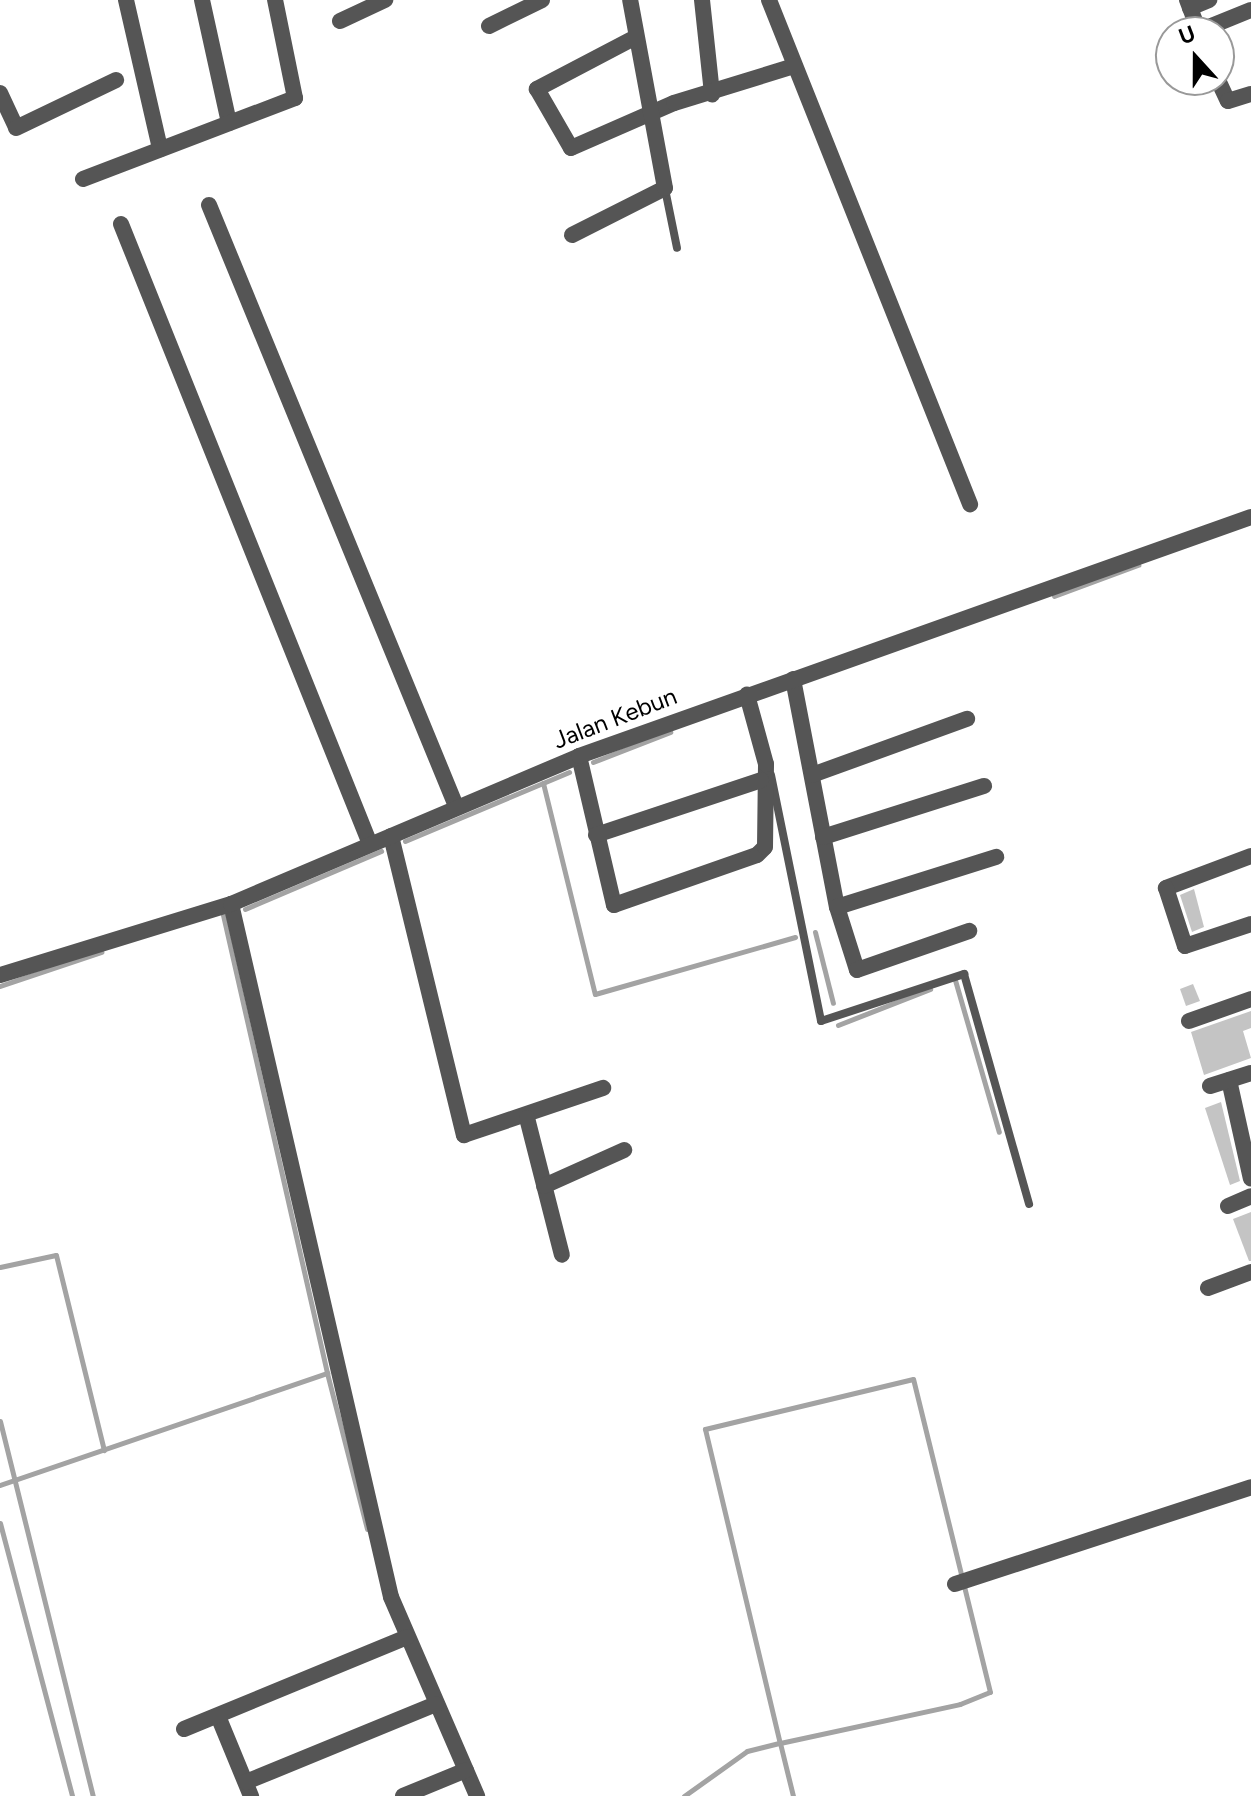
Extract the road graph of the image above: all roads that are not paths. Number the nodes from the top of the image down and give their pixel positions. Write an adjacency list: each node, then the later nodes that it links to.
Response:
1 (126, 0): 22 (street)
2 (202, 0): 21 (street)
3 (275, 0): 21 (street)
4 (385, 0): 11 (street)
5 (542, 0): 12 (street)
6 (630, 0): 13 (street)
7 (702, 0): 17 (street)
8 (769, 0): 14 (street)
9 (1209, 0): 10 (street)
10 (1189, 4)
11 (340, 21)
12 (489, 26)
13 (634, 38): 20 (street); 20 (street)
14 (794, 66): 17 (street); 29 (street)
15 (116, 80): 16 (street)
16 (0, 93)
17 (712, 94): 20 (street)
18 (1251, 94): 19 (street)
19 (1226, 96)
20 (650, 113): 24 (street)
21 (229, 123): 22 (street)
22 (160, 149): 23 (street)
23 (83, 179)
24 (665, 188): 27 (street); 28 (lane)
25 (209, 205): 38 (street)
26 (121, 224): 42 (street)
27 (572, 235)
28 (677, 248)
29 (970, 504)
30 (1251, 517): 31 (street, Jalan Kebun)
31 (793, 679): 32 (street, Jalan Kebun); 36 (street)
32 (747, 695): 34 (street, Jalan Kebun); 35 (street)
33 (967, 719): 36 (street)
34 (579, 756): 38 (street, Jalan Kebun); 39 (street)
35 (764, 772): 39 (street); 39 (street); 61 (lane)
36 (812, 775): 41 (street)
37 (984, 786): 41 (street)
38 (456, 806): 40 (street, Jalan Kebun)
39 (596, 835)
40 (391, 836): 42 (street, Jalan Kebun); 56 (street)
41 (823, 837): 46 (street)
42 (370, 844): 45 (street, Jalan Kebun)
43 (1251, 856): 47 (street)
44 (996, 857): 46 (street)
45 (231, 904): 49 (street, Jalan Kebun); 68 (street)
46 (837, 907): 48 (street)
47 (1251, 924)
48 (969, 931)
49 (0, 975)
50 (1251, 999): 51 (street)
51 (1189, 1021)
52 (1251, 1073): 53 (street)
53 (1229, 1080): 54 (street); 58 (street)
54 (1210, 1086)
55 (603, 1088): 56 (street)
56 (527, 1118): 59 (street)
57 (624, 1150): 59 (street)
58 (1251, 1179)
59 (544, 1186): 63 (street)
60 (1251, 1196): 62 (street)
61 (1029, 1204)
62 (1228, 1206)
63 (562, 1255)
64 (1251, 1272): 65 (street)
65 (1208, 1288)
66 (1251, 1487): 67 (street)
67 (955, 1584)
68 (407, 1637): 69 (street); 70 (street)
69 (436, 1704): 72 (street); 73 (street)
70 (218, 1716): 71 (street); 73 (street)
71 (184, 1729)
72 (466, 1770): 74 (street); 75 (street)
73 (248, 1789)
74 (403, 1796)
75 (477, 1796)

